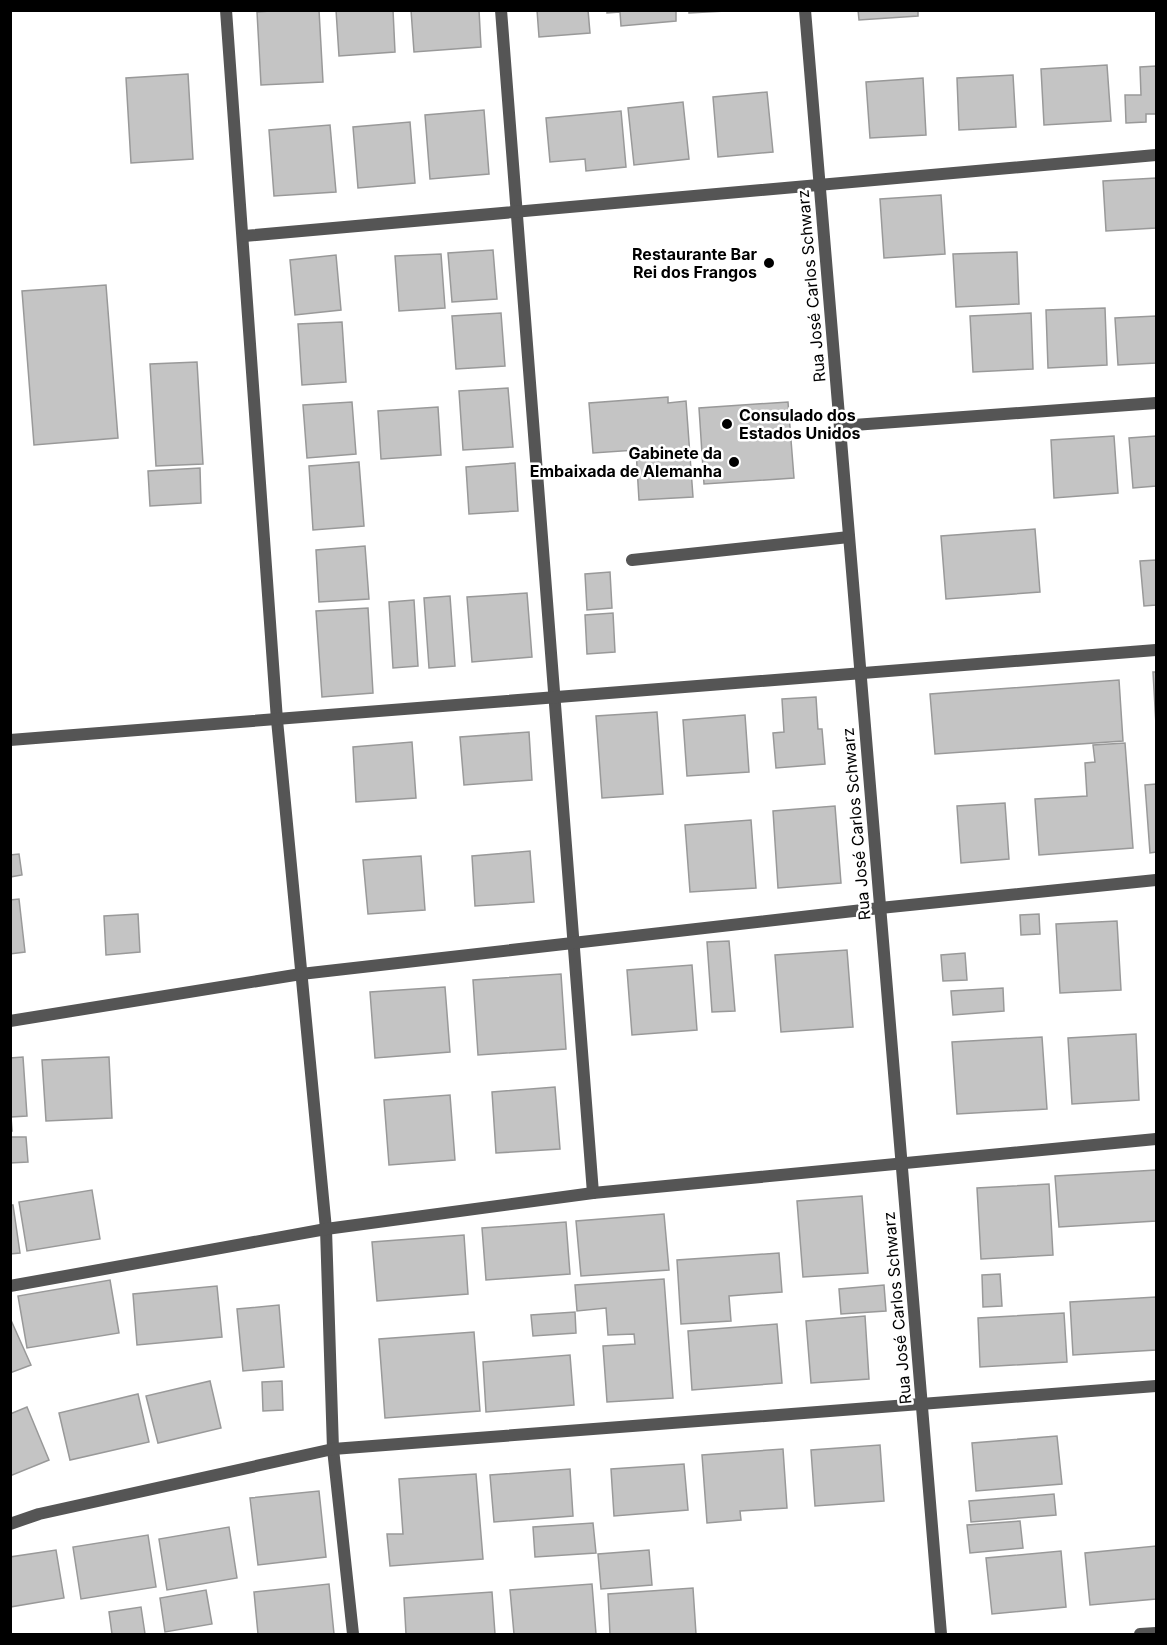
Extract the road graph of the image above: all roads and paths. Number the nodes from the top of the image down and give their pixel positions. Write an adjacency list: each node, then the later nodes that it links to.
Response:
1 (226, 10): 7 (street)
2 (501, 10): 6 (street)
3 (805, 10): 5 (street, Rua José Carlos Schwarz)
4 (1156, 155): 5 (street)
5 (819, 185): 6 (street); 9 (street, Rua José Carlos Schwarz)
6 (517, 212): 7 (street); 14 (street)
7 (244, 236): 15 (street)
8 (1156, 403): 9 (street)
9 (840, 426): 10 (street, Rua José Carlos Schwarz)
10 (849, 537): 11 (street); 13 (street, Rua José Carlos Schwarz)
11 (632, 560)
12 (1156, 650): 13 (street)
13 (860, 674): 14 (street); 18 (street, Rua José Carlos Schwarz)
14 (555, 698): 15 (street); 19 (street)
15 (278, 720): 16 (street); 20 (street)
16 (10, 740)
17 (1156, 880): 18 (street)
18 (880, 908): 19 (street); 23 (street, Rua José Carlos Schwarz)
19 (574, 943): 20 (street); 24 (street)
20 (301, 974): 21 (street); 25 (street)
21 (10, 1021)
22 (1156, 1139): 23 (street)
23 (902, 1164): 24 (street); 28 (street, Rua José Carlos Schwarz)
24 (593, 1193): 25 (street)
25 (326, 1229): 26 (street); 29 (street)
26 (10, 1286)
27 (1156, 1386): 28 (street)
28 (922, 1404): 29 (street); 33 (street, Rua José Carlos Schwarz)
29 (333, 1449): 30 (street); 32 (street)
30 (10, 1524)
31 (1156, 1633): 34 (street)
32 (353, 1635)
33 (942, 1635)
34 (1140, 1635)

